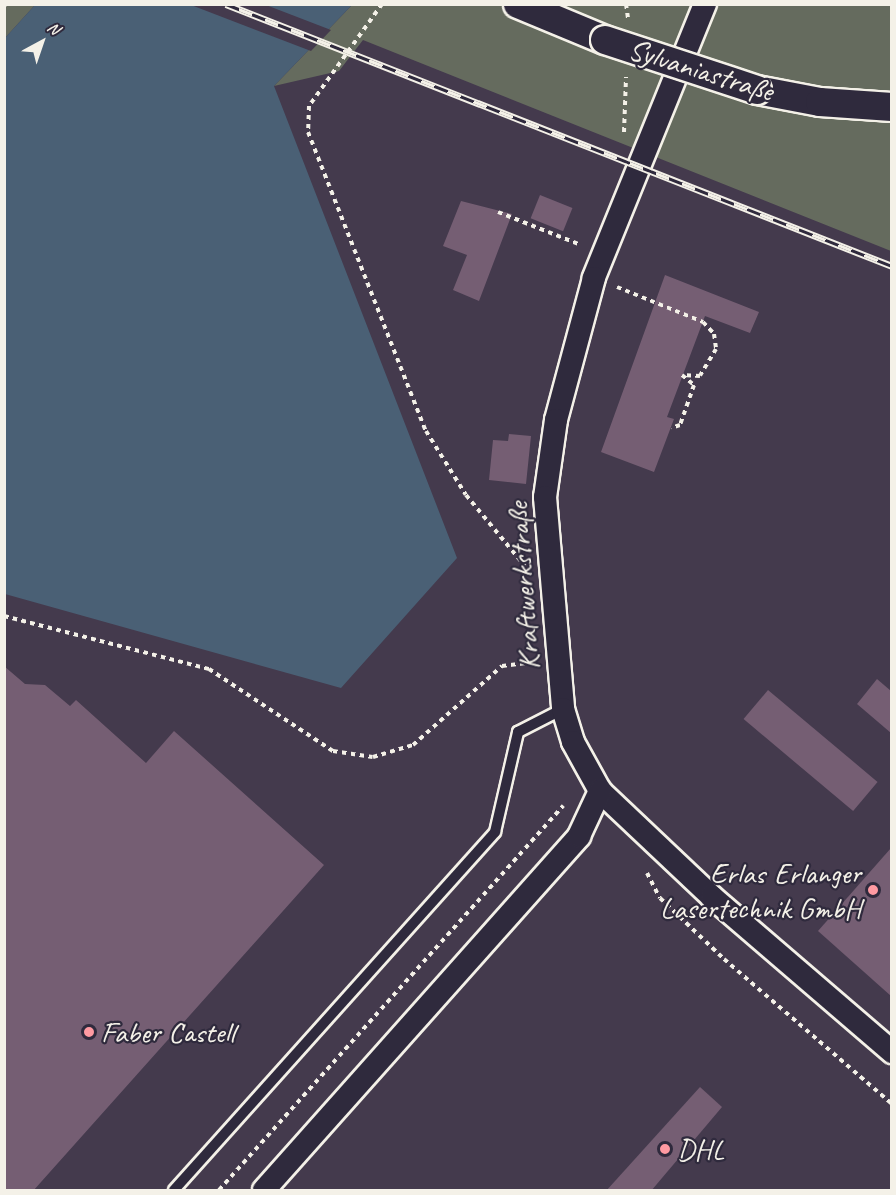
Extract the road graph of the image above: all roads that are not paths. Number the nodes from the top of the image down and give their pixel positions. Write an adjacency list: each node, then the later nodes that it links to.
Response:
1 (518, 4): 3 (street, Sylvaniastraße, bridge)
2 (705, 4): 4 (street, Kraftwerkstraße)
3 (891, 107)
4 (563, 709): 5 (street, Kraftwerkstraße); 7 (lane)
5 (600, 791): 6 (street, Kraftwerkstraße); 8 (street)
6 (891, 1052)
7 (174, 1191)
8 (264, 1191)

